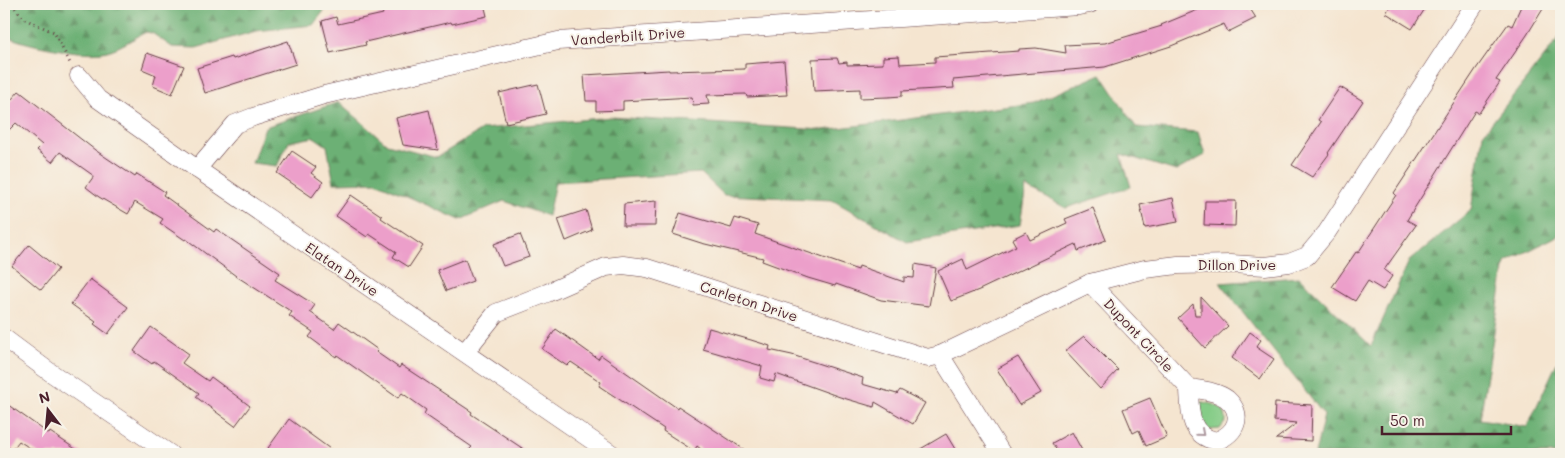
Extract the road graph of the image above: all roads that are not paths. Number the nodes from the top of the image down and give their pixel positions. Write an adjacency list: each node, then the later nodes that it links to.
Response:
1 (1090, 4): 4 (street, Vanderbilt Drive)
2 (1475, 4): 5 (street, Dillon Drive)
3 (79, 76): 4 (street, Elatan Drive)
4 (197, 169): 7 (street, Elatan Drive)
5 (1090, 283): 8 (street, Dillon Drive); 9 (street, Dupont Circle)
6 (4, 338): 10 (street)
7 (465, 352): 8 (street, Carleton Drive); 11 (street, Elatan Drive)
8 (940, 355): 12 (street)
9 (1189, 388)
10 (170, 454)
11 (612, 454)
12 (1002, 454)

